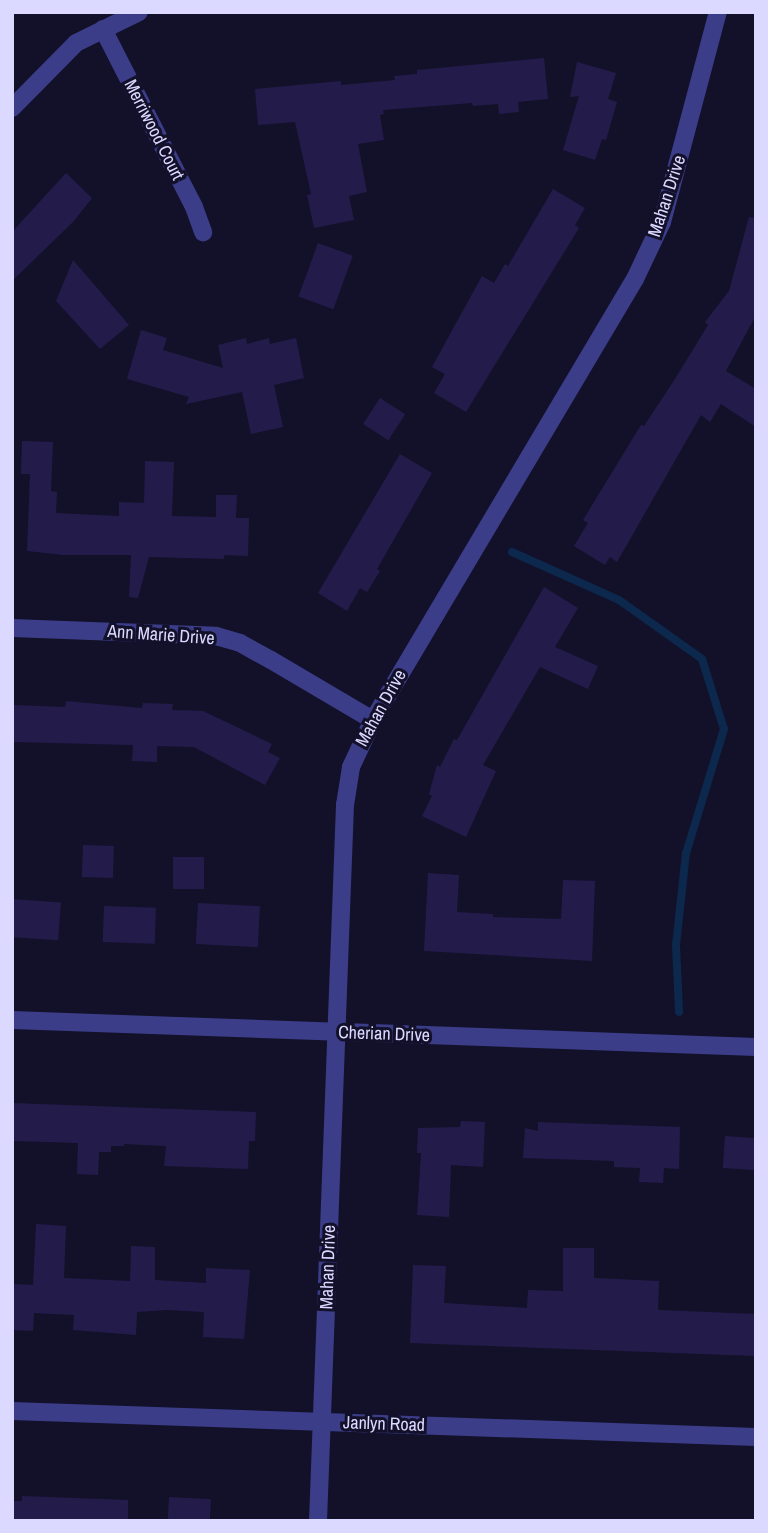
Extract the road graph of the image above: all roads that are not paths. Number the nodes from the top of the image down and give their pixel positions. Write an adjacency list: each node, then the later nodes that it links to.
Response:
1 (139, 12): 3 (street)
2 (718, 12): 7 (street, Mahan Drive)
3 (103, 29): 4 (street); 5 (street, Merriwood Court)
4 (12, 108)
5 (203, 232)
6 (12, 628): 7 (street, Ann Marie Drive)
7 (373, 720): 9 (street, Mahan Drive)
8 (12, 1020): 9 (street, Cherian Drive)
9 (335, 1032): 10 (street, Cherian Drive); 12 (street, Mahan Drive)
10 (756, 1047)
11 (12, 1411): 12 (street, Janlyn Road)
12 (322, 1422): 13 (street, Janlyn Road); 14 (street, Mahan Drive)
13 (756, 1437)
14 (318, 1521)

